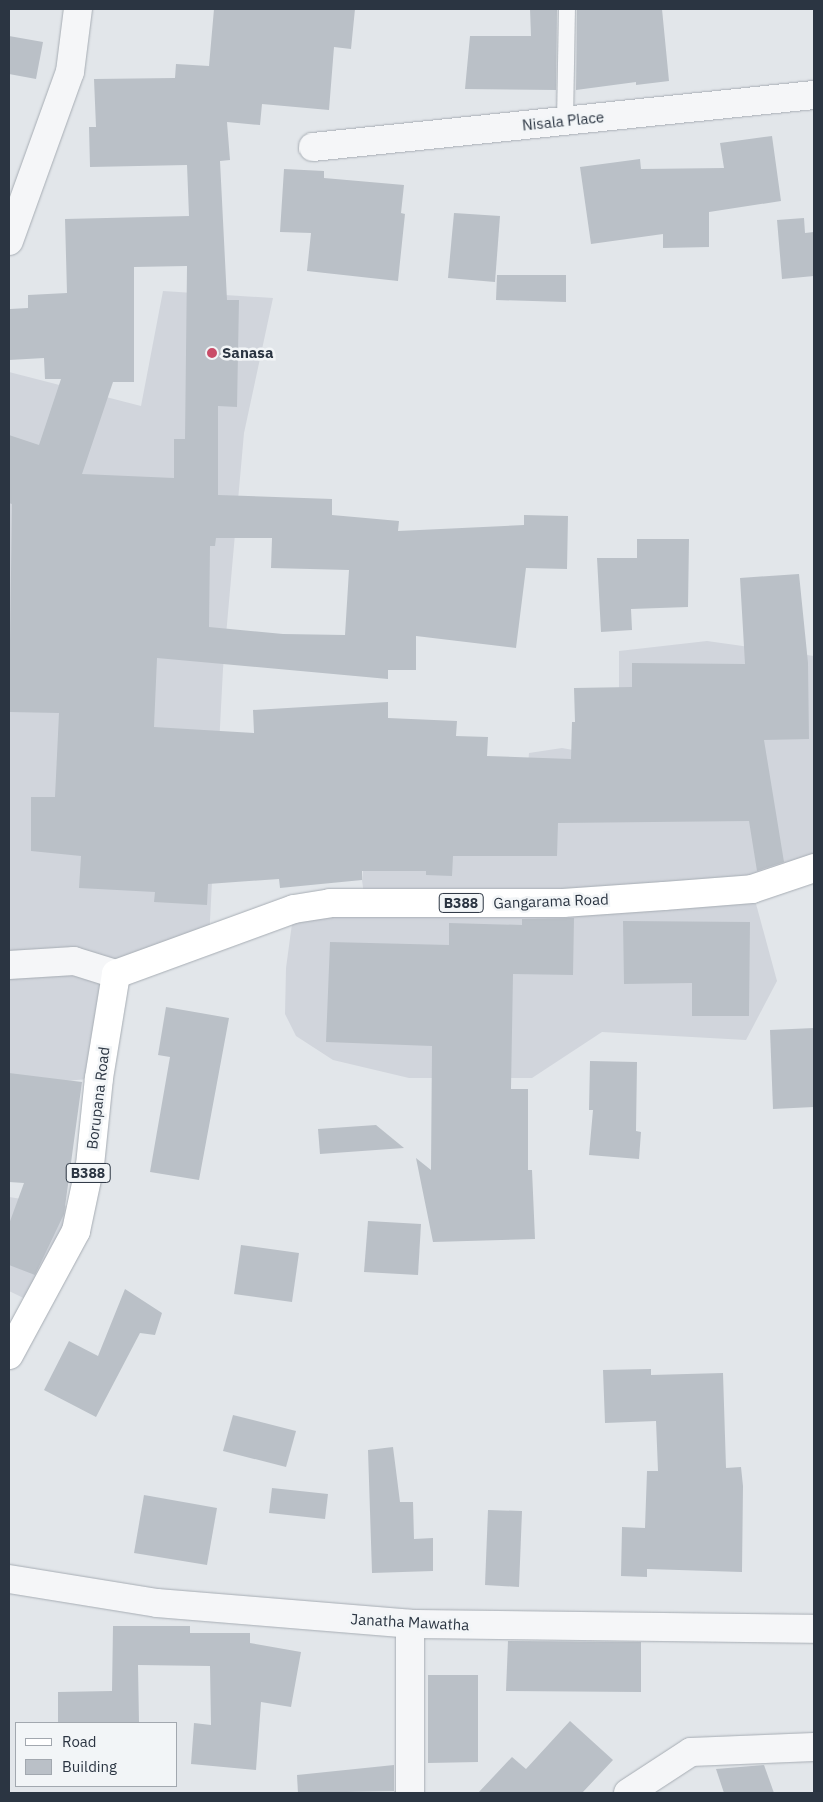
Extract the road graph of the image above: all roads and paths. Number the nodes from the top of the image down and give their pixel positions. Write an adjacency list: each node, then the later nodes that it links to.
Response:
1 (78, 9): 6 (street)
2 (567, 9): 4 (lane)
3 (814, 95): 4 (street, Nisala Place)
4 (564, 121): 5 (street, Nisala Place)
5 (313, 147)
6 (9, 242)
7 (814, 868): 9 (main road, Gangarama Road / B388)
8 (9, 965): 9 (street)
9 (116, 974): 10 (main road, Borupana Road / B388)
10 (9, 1355)
11 (9, 1579): 12 (street, Janatha Mawatha)
12 (410, 1624): 13 (street, Janatha Mawatha); 15 (street)
13 (814, 1629)
14 (814, 1747): 16 (street)
15 (410, 1793)
16 (628, 1793)

